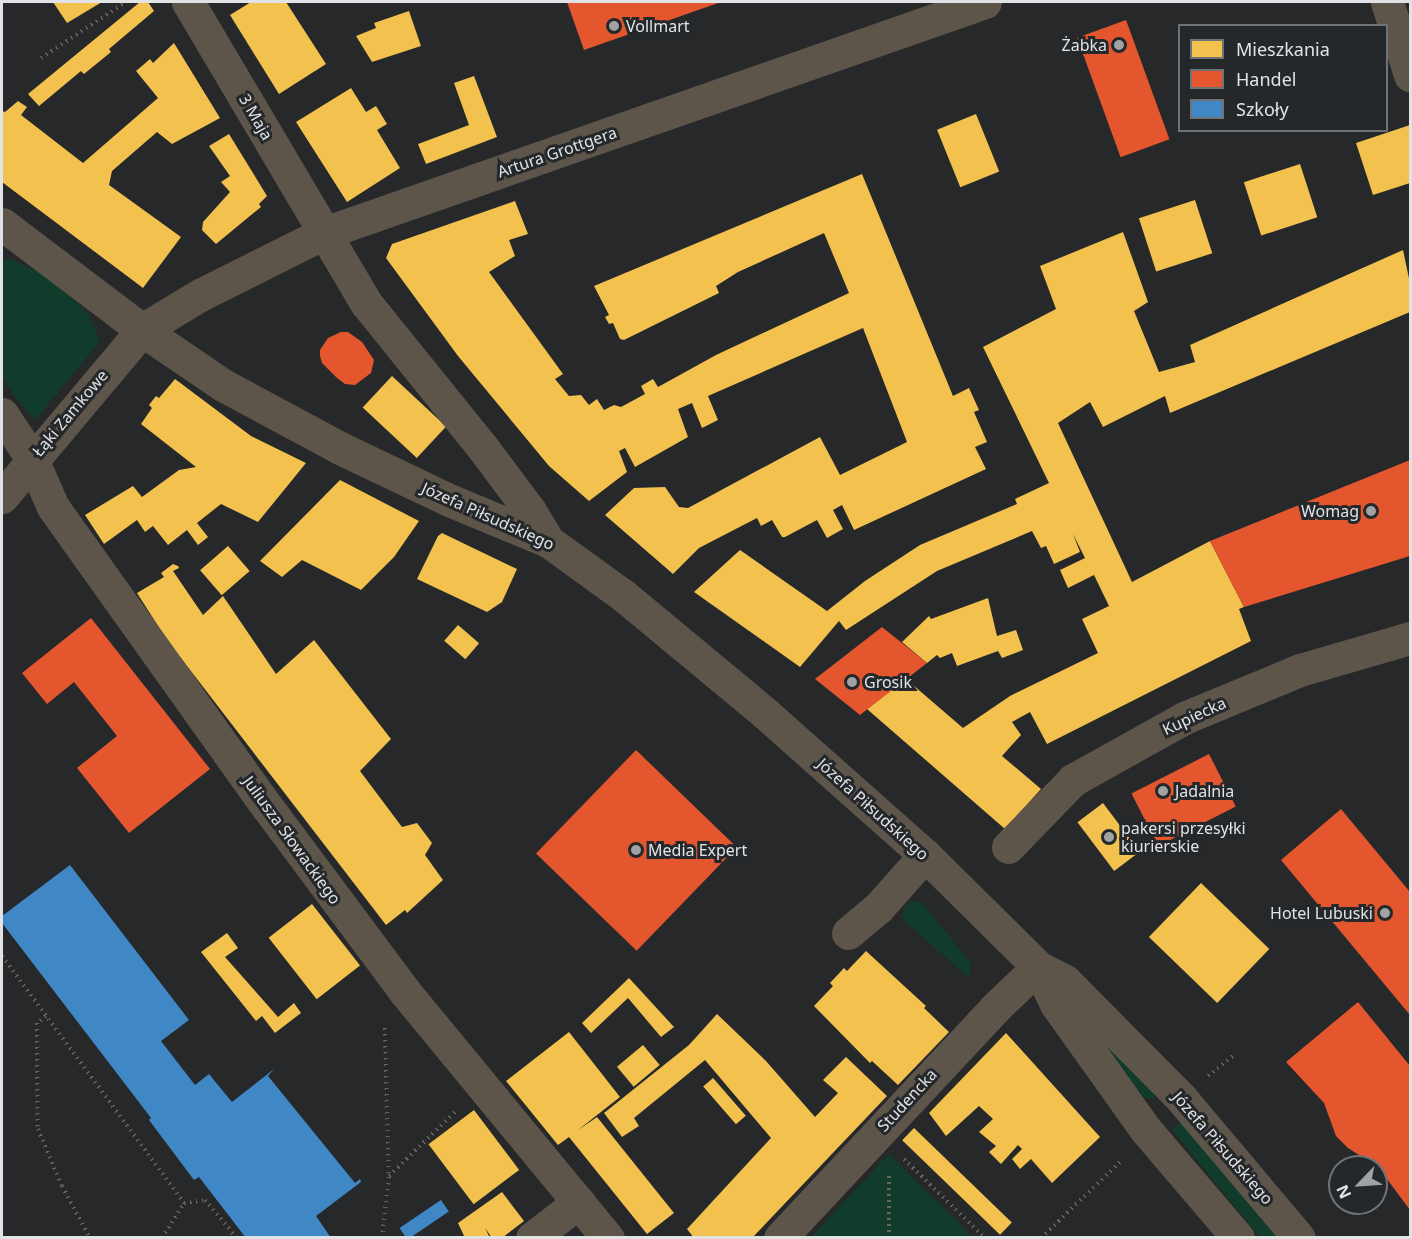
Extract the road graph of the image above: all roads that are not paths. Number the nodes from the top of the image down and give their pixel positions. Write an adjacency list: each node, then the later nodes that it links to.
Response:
1 (188, 2): 6 (street, 3 Maja)
2 (985, 2): 6 (street, Artura Grottgera)
3 (1388, 2): 4 (street)
4 (1410, 75)
5 (5, 231): 7 (street, Józefa Piłsudskiego)
6 (324, 233): 7 (street, Artura Grottgera); 11 (street, 3 Maja)
7 (142, 330): 9 (street, Łąki Zamkowe); 11 (street, Józefa Piłsudskiego)
8 (2, 414): 9 (street, Juliusza Słowackiego)
9 (32, 459): 10 (street, Łąki Zamkowe); 17 (street, Juliusza Słowackiego)
10 (2, 497)
11 (548, 540): 14 (street, Józefa Piłsudskiego)
12 (1410, 638): 13 (street, Kupiecka)
13 (1008, 847)
14 (925, 855): 15 (street); 16 (street, Józefa Piłsudskiego)
15 (848, 933)
16 (1038, 967): 20 (street, Studencka); 21 (street, Józefa Piłsudskiego); 22 (street, Józefa Piłsudskiego)
17 (579, 1202): 18 (street); 19 (street, Juliusza Słowackiego)
18 (532, 1238)
19 (608, 1238)
20 (780, 1238)
21 (1238, 1238)
22 (1299, 1238)

